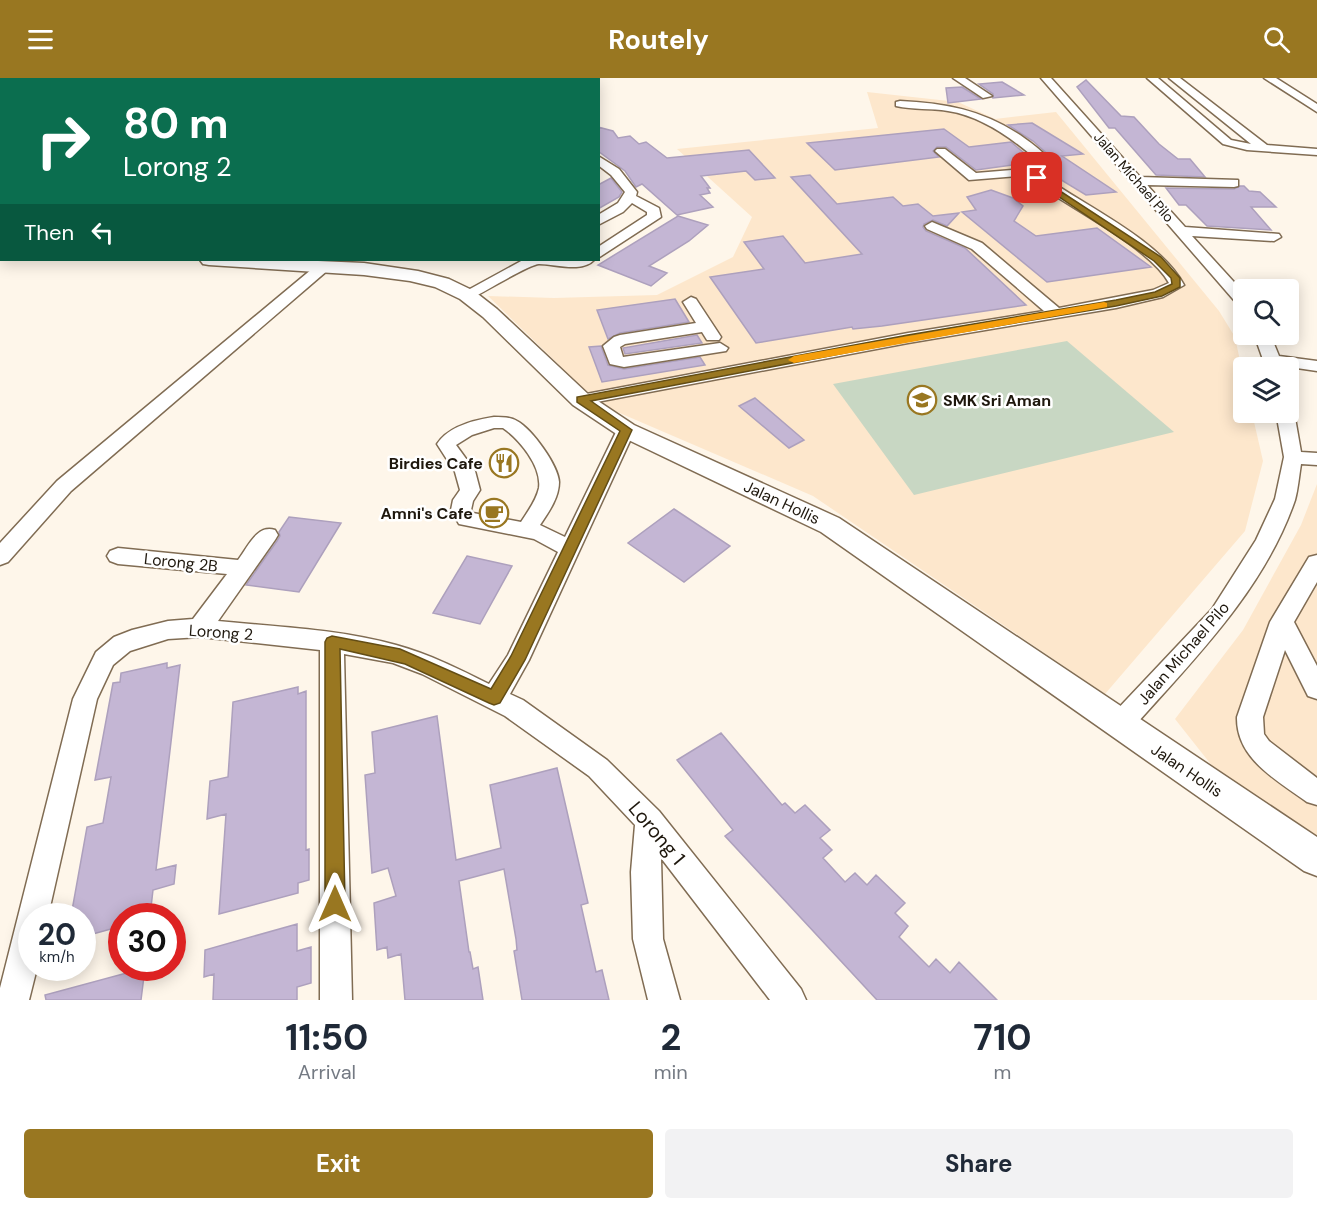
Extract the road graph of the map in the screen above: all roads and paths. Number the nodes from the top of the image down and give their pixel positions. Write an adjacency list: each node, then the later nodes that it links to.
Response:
1 (958, 78): 6 (street)
2 (1046, 78): 16 (street, Jalan Michael Pilo)
3 (1152, 78): 9 (street)
4 (1174, 78): 9 (street)
5 (1269, 78): 8 (street)
6 (987, 96)
7 (900, 104): 14 (street)
8 (1317, 108)
9 (1265, 149): 11 (street)
10 (941, 151): 14 (street)
11 (1317, 152)
12 (600, 161): 15 (street)
13 (600, 168): 15 (street)
14 (1038, 171): 32 (street)
15 (615, 172): 18 (street)
16 (1137, 181): 17 (street); 21 (street, Jalan Michael Pilo)
17 (1234, 183)
18 (630, 198): 19 (street); 23 (street)
19 (600, 220)
20 (932, 226): 32 (street)
21 (1181, 231): 22 (street); 29 (street, Jalan Michael Pilo)
22 (1274, 237)
23 (600, 253)
24 (225, 261): 28 (main road, Jalan Hollis)
25 (531, 261): 30 (street)
26 (547, 261): 27 (street)
27 (578, 261)
28 (323, 267): 30 (main road, Jalan Hollis); 45 (street)
29 (1233, 290)
30 (467, 295): 36 (main road, Jalan Hollis)
31 (691, 302): 33 (street)
32 (1057, 314): 35 (street)
33 (706, 326): 34 (street); 34 (street)
34 (720, 348): 35 (street)
35 (734, 371): 36 (street)
36 (581, 400): 38 (main road, Jalan Hollis)
37 (1287, 423): 39 (street, Jalan Michael Pilo)
38 (626, 430): 43 (street); 53 (main road, Jalan Hollis)
39 (1293, 457): 40 (street); 53 (street, Jalan Michael Pilo)
40 (1317, 459)
41 (526, 530): 41 (street); 43 (street)
42 (268, 534): 47 (street, Lorong 2B)
43 (570, 549): 52 (street)
44 (118, 556): 47 (street, Lorong 2B)
45 (0, 557)
46 (1317, 563): 48 (street)
47 (243, 568): 49 (street, Lorong 2B)
48 (1282, 622): 51 (street); 54 (street)
49 (200, 628): 50 (street, Lorong 2); 57 (street, Lorong 2)
50 (332, 642): 52 (street, Lorong 2); 60 (street)
51 (1317, 689)
52 (494, 698): 55 (street, Lorong 1)
53 (1120, 724): 56 (main road, Jalan Hollis)
54 (1317, 793)
55 (649, 820): 61 (street); 62 (street, Lorong 1)
56 (1317, 858)
57 (36, 903)
58 (18, 979): 59 (street)
59 (13, 1000)
60 (336, 1000)
61 (664, 1000)
62 (790, 1000)

